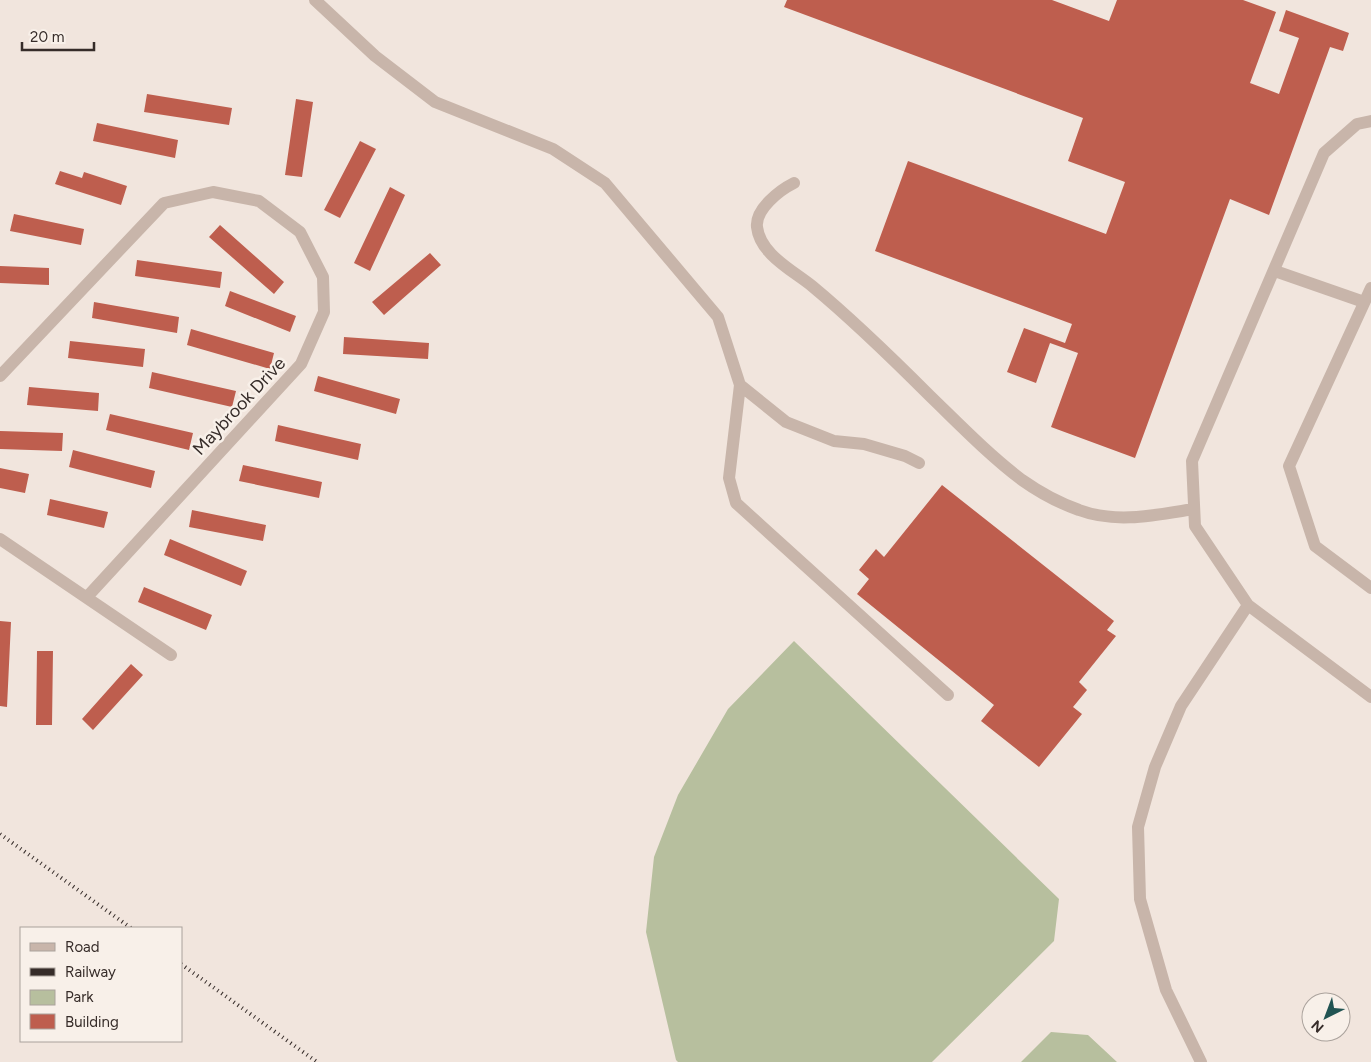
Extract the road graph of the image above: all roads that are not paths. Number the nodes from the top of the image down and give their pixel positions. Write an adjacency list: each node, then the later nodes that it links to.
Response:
1 (315, 0): 8 (street)
2 (1371, 121): 4 (street)
3 (794, 183): 10 (street)
4 (1275, 271): 6 (street); 10 (street)
5 (1371, 288): 6 (street)
6 (1364, 302): 12 (street)
7 (0, 376): 13 (street, Maybrook Drive)
8 (740, 386): 9 (street); 16 (street)
9 (919, 463)
10 (1194, 510): 14 (street)
11 (0, 539): 13 (street)
12 (1371, 588)
13 (87, 597): 15 (street)
14 (1248, 605): 17 (street); 18 (street)
15 (171, 655)
16 (948, 695)
17 (1371, 697)
18 (1200, 1062)

